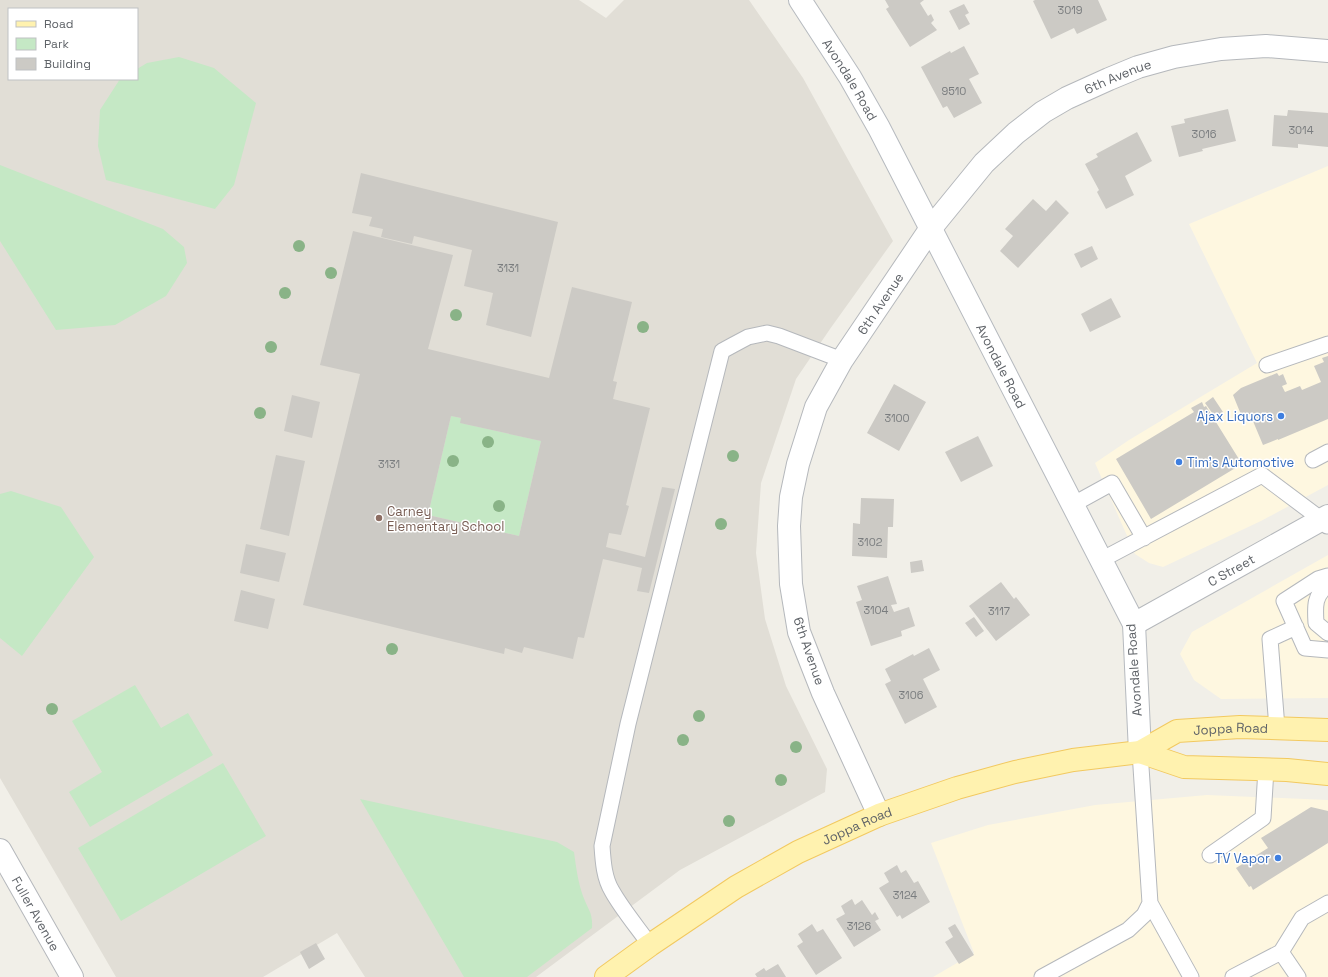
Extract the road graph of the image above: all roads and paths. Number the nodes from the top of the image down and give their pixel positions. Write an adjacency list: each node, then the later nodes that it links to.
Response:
1 (800, 0): 3 (street, Avondale Road)
2 (1328, 51): 3 (street, 6th Avenue)
3 (931, 228): 5 (street, 6th Avenue); 9 (street, Avondale Road)
4 (1328, 344): 6 (lane)
5 (842, 360): 24 (street, 6th Avenue); 29 (lane)
6 (1267, 365)
7 (1328, 452): 8 (lane)
8 (1313, 460)
9 (1072, 505): 11 (lane); 12 (street, Avondale Road)
10 (1326, 521): 11 (lane); 15 (street, C Street)
11 (1144, 538): 12 (lane)
12 (1101, 560): 15 (street, Avondale Road)
13 (1328, 576): 16 (lane)
14 (1328, 585): 17 (lane)
15 (1134, 624): 21 (street, Avondale Road)
16 (1296, 627): 18 (lane); 19 (lane)
17 (1328, 633)
18 (1328, 650)
19 (1277, 728): 20 (main road, Joppa Road); 21 (main road, Joppa Road)
20 (1328, 730)
21 (1140, 752): 22 (main road, Joppa Road); 24 (main road, Joppa Road); 27 (lane)
22 (1266, 770): 23 (main road, Joppa Road); 26 (lane)
23 (1328, 774)
24 (879, 815): 29 (main road, Joppa Road)
25 (0, 850): 32 (street, Fuller Avenue)
26 (1210, 855)
27 (1150, 903): 33 (lane); 34 (lane)
28 (1328, 903): 30 (lane)
29 (650, 945): 31 (main road, Joppa Road)
30 (1282, 952): 35 (lane); 36 (lane)
31 (613, 975)
32 (72, 977)
33 (1042, 977)
34 (1191, 977)
35 (1232, 977)
36 (1298, 977)

